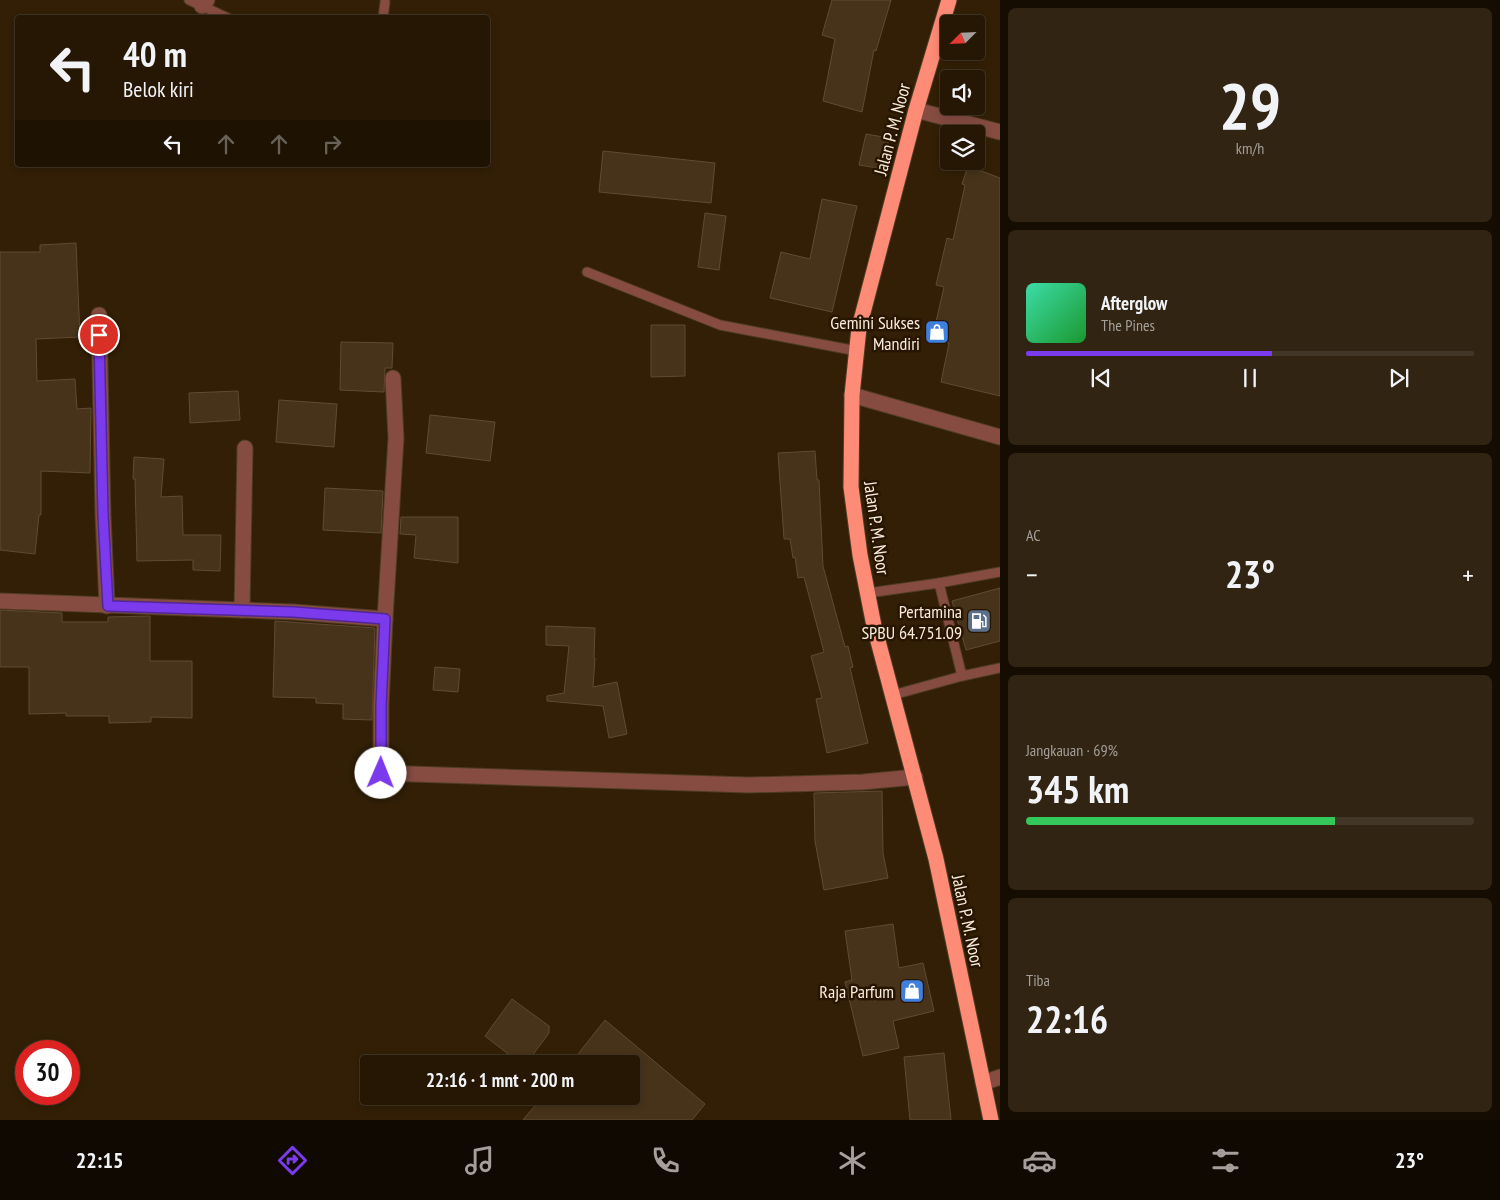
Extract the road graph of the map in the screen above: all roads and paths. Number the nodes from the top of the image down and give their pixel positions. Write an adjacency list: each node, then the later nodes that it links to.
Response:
1 (949, 0): 6 (highway, Jalan P. M. Noor)
2 (199, 2): 4 (lane)
3 (385, 2): 5 (lane)
4 (223, 15)
5 (383, 15)
6 (916, 110): 7 (street); 10 (highway, Jalan P. M. Noor)
7 (1000, 132)
8 (587, 272): 10 (lane)
9 (99, 315): 19 (street)
10 (857, 351): 12 (highway, Jalan P. M. Noor)
11 (393, 378): 21 (street)
12 (852, 395): 13 (street); 17 (highway, Jalan P. M. Noor)
13 (1000, 438)
14 (245, 448): 20 (street)
15 (1000, 572): 16 (lane)
16 (939, 582): 17 (lane); 23 (lane)
17 (868, 593): 24 (highway, Jalan P. M. Noor)
18 (0, 601): 19 (street)
19 (108, 606): 20 (street)
20 (242, 610): 21 (street)
21 (385, 619): 25 (street)
22 (1000, 668): 23 (lane)
23 (962, 676): 24 (lane)
24 (893, 695): 25 (highway, Jalan P. M. Noor)
25 (915, 778): 27 (highway, Jalan P. M. Noor)
26 (1000, 1078): 27 (street)
27 (983, 1083): 28 (highway, Jalan P. M. Noor)
28 (991, 1120)

